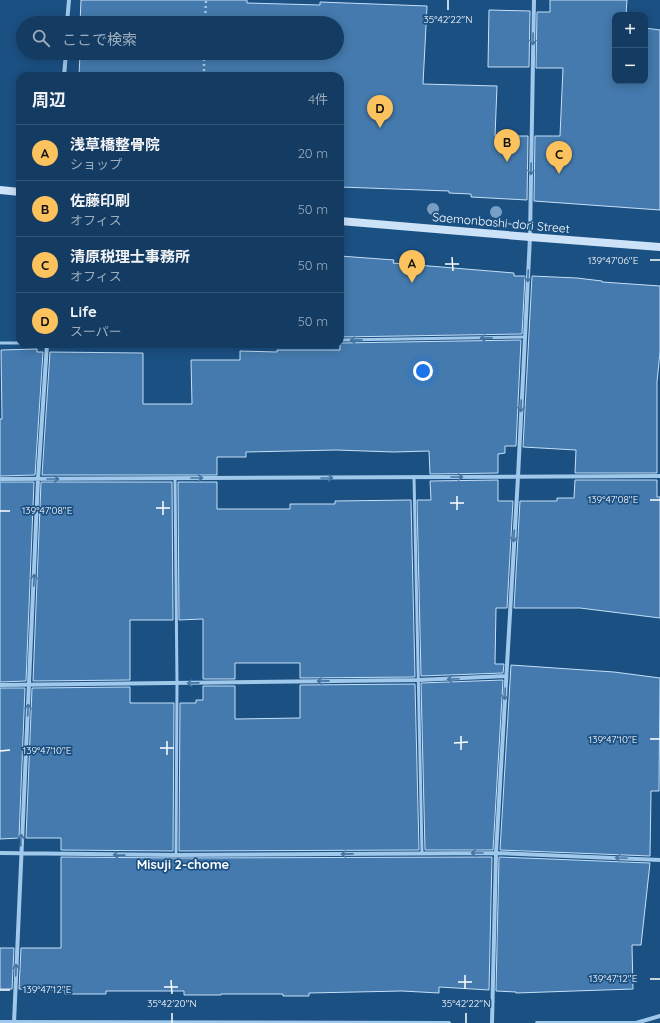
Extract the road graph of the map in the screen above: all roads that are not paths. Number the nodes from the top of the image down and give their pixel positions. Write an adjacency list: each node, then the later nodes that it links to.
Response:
1 (69, 0): 3 (street)
2 (534, 0): 9 (street, one-way to 9)
3 (68, 16)
4 (65, 60): 5 (street)
5 (64, 72)
6 (0, 190): 7 (street)
7 (16, 192)
8 (344, 221): 9 (street, Saemonbashi-dori Street)
9 (530, 237): 10 (street, Saemonbashi-dori Street); 11 (street, one-way to 11)
10 (660, 247)
11 (524, 338): 12 (lane, one-way to 12); 18 (street, one-way to 18)
12 (344, 340)
13 (0, 343): 14 (lane)
14 (16, 343)
15 (47, 348): 21 (street)
16 (660, 476): 18 (street)
17 (414, 477): 18 (street, one-way to 18); 19 (street, one-way to 17); 23 (lane)
18 (518, 477): 22 (street, one-way to 22)
19 (176, 478): 21 (street, one-way to 19); 24 (lane)
20 (0, 479): 21 (street)
21 (38, 479): 25 (street, one-way to 21)
22 (506, 676): 23 (street, one-way to 23); 30 (street, one-way to 30)
23 (418, 680): 24 (street, one-way to 24); 29 (lane)
24 (177, 683): 25 (street); 31 (lane)
25 (29, 684): 26 (street); 28 (street, one-way to 25)
26 (0, 685)
27 (0, 853): 28 (street)
28 (21, 853): 31 (street, one-way to 28); 35 (street, one-way to 28)
29 (422, 853): 30 (street, one-way to 29); 31 (street, one-way to 31)
30 (496, 853): 32 (street, one-way to 30); 38 (street)
31 (176, 855)
32 (660, 860)
33 (660, 1016): 39 (street)
34 (0, 1022): 35 (street)
35 (14, 1023): 36 (street)
36 (299, 1023): 37 (street)
37 (448, 1023)
38 (492, 1023)
39 (537, 1023)

